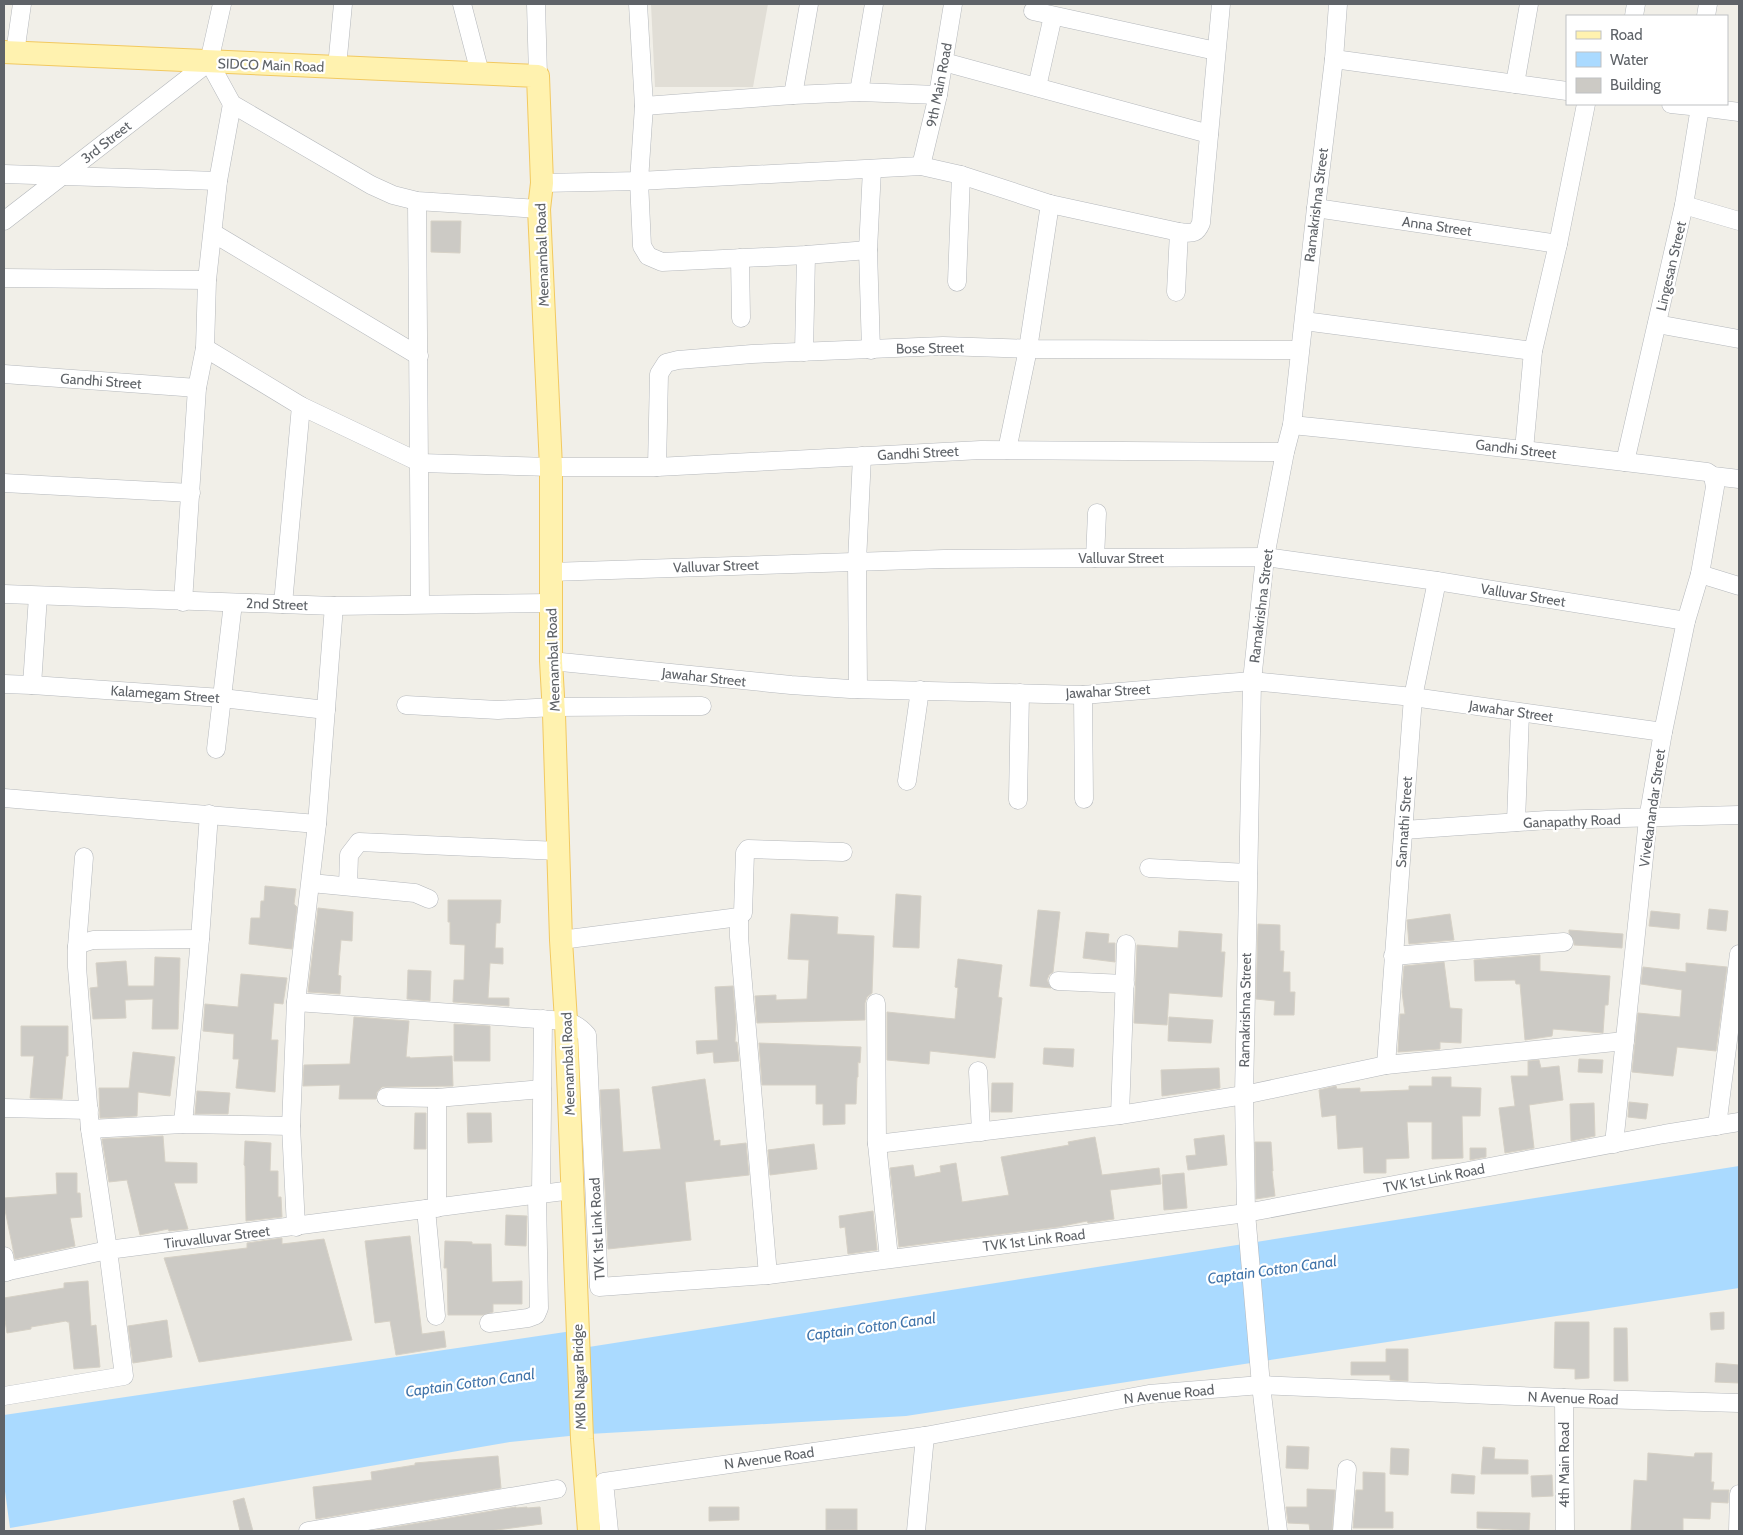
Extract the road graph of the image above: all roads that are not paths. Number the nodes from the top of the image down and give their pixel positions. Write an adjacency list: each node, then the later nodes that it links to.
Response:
1 (22, 4): 16 (street)
2 (222, 4): 18 (street)
3 (343, 4): 20 (street)
4 (462, 4): 21 (street)
5 (536, 4): 22 (street, Meenambal Road)
6 (638, 4): 31 (street)
7 (809, 4): 27 (street)
8 (874, 4): 26 (street)
9 (954, 4): 19 (street, 9th Main Road)
10 (1220, 4): 15 (street)
11 (1338, 4): 17 (street, Ramakrishna Street)
12 (1529, 4): 23 (street)
13 (1033, 11): 14 (street)
14 (1053, 16): 15 (street); 24 (street)
15 (1216, 51): 34 (street)
16 (10, 52): 18 (main road, SIDCO Main Road)
17 (1334, 59): 23 (street); 46 (street, Ramakrishna Street)
18 (209, 62): 20 (main road, SIDCO Main Road); 29 (street); 39 (street, 3rd Street)
19 (944, 62): 24 (street); 28 (street, 9th Main Road)
20 (337, 68): 21 (main road, SIDCO Main Road)
21 (480, 74): 22 (main road, SIDCO Main Road)
22 (538, 76): 42 (main road, Meenambal Road)
23 (1515, 84): 25 (street)
24 (1037, 87): 34 (street)
25 (1566, 91)
26 (859, 92): 27 (street); 28 (street)
27 (793, 94): 31 (street)
28 (938, 95): 35 (street, 9th Main Road)
29 (232, 104): 41 (street); 43 (street)
30 (1586, 105): 52 (street)
31 (644, 106): 40 (street)
32 (1694, 106): 33 (street); 45 (street, Lingesan Street)
33 (1739, 112)
34 (1209, 134): 50 (street)
35 (921, 166): 36 (street); 38 (street)
36 (872, 169): 40 (street); 53 (street)
37 (4, 174): 39 (street)
38 (961, 175): 44 (street); 58 (street)
39 (63, 176): 41 (street); 48 (street, 3rd Street)
40 (639, 180): 42 (street); 55 (street)
41 (218, 181): 51 (street)
42 (542, 183): 47 (main road, Meenambal Road)
43 (417, 201): 47 (street); 70 (street)
44 (1050, 204): 50 (street); 65 (street)
45 (1684, 206): 49 (street); 62 (street, Lingesan Street)
46 (1316, 208): 52 (street, Anna Street); 61 (street, Ramakrishna Street)
47 (539, 209): 81 (main road, Meenambal Road)
48 (4, 221)
49 (1739, 221)
50 (1179, 232): 59 (street)
51 (213, 233): 57 (street); 70 (street)
52 (1558, 244): 68 (street)
53 (868, 250): 54 (street); 66 (street)
54 (806, 255): 55 (street); 69 (street)
55 (740, 258): 60 (street)
56 (4, 278): 57 (street)
57 (207, 280): 64 (street)
58 (956, 282)
59 (1176, 292)
60 (741, 318)
61 (1304, 321): 67 (street, Ramakrishna Street); 68 (street)
62 (1657, 324): 63 (street); 79 (street, Lingesan Street)
63 (1739, 339)
64 (205, 348): 72 (street); 73 (street)
65 (1028, 349): 66 (street, Bose Street); 67 (street, Bose Street); 75 (street)
66 (871, 350): 69 (street, Bose Street)
67 (1300, 350): 74 (street, Ramakrishna Street)
68 (1533, 351): 76 (street)
69 (804, 352): 82 (street, Bose Street)
70 (419, 356): 80 (street)
71 (4, 374): 72 (street, Gandhi Street)
72 (198, 388): 86 (street)
73 (301, 406): 80 (street); 100 (street)
74 (1292, 425): 76 (street, Gandhi Street); 77 (street, Ramakrishna Street)
75 (1006, 450): 77 (street, Gandhi Street); 78 (street, Gandhi Street)
76 (1524, 450): 79 (street, Gandhi Street)
77 (1285, 452): 89 (street, Ramakrishna Street)
78 (862, 456): 82 (street, Gandhi Street); 90 (street)
79 (1625, 462): 83 (street, Gandhi Street)
80 (421, 463): 81 (street, Gandhi Street); 101 (street)
81 (551, 467): 82 (street, Gandhi Street); 91 (main road, Meenambal Road)
82 (657, 467)
83 (1713, 476): 84 (street, Gandhi Street); 92 (street, Vivekanandar Street)
84 (1739, 479)
85 (4, 484): 86 (street)
86 (192, 493): 97 (street)
87 (1097, 513): 88 (street)
88 (1095, 558): 89 (street, Valluvar Street); 90 (street, Valluvar Street)
89 (1265, 558): 93 (street, Valluvar Street); 105 (street, Ramakrishna Street)
90 (857, 562): 91 (street, Valluvar Street); 108 (street)
91 (550, 572): 99 (main road, Meenambal Road)
92 (1700, 574): 94 (street); 103 (street, Vivekanandar Street)
93 (1437, 581): 103 (street, Valluvar Street); 112 (street, Sannathi Street)
94 (1739, 586)
95 (4, 594): 96 (street, 2nd Street)
96 (38, 596): 97 (street, 2nd Street); 107 (street)
97 (183, 602): 98 (street, 2nd Street)
98 (233, 603): 100 (street, 2nd Street); 113 (street)
99 (551, 603): 101 (street, 2nd Street); 104 (main road, Meenambal Road)
100 (283, 604): 102 (street, 2nd Street)
101 (420, 604): 102 (street, 2nd Street)
102 (334, 606): 117 (street)
103 (1686, 621): 119 (street, Vivekanandar Street)
104 (551, 661): 108 (street, Jawahar Street); 116 (main road, Meenambal Road)
105 (1252, 681): 111 (street, Jawahar Street); 112 (street, Jawahar Street); 135 (street, Ramakrishna Street)
106 (4, 684): 107 (street, Kalamegam Street)
107 (32, 685): 113 (street, Kalamegam Street)
108 (858, 689): 109 (street, Jawahar Street)
109 (920, 690): 110 (street, Jawahar Street); 121 (street)
110 (1020, 693): 111 (street, Jawahar Street); 124 (street)
111 (1083, 694): 123 (street)
112 (1413, 697): 118 (street, Jawahar Street); 130 (street, Sannathi Street)
113 (222, 698): 117 (street, Kalamegam Street); 120 (street)
114 (406, 705): 116 (street)
115 (702, 706): 116 (street)
116 (554, 707): 131 (main road, Meenambal Road)
117 (326, 710): 129 (street)
118 (1520, 713): 119 (street, Jawahar Street); 128 (street)
119 (1663, 732): 127 (street, Vivekanandar Street)
120 (216, 749)
121 (907, 781)
122 (4, 798): 125 (street)
123 (1084, 799)
124 (1018, 800)
125 (209, 814): 129 (street); 140 (street)
126 (1739, 815): 127 (street, Ganapathy Road)
127 (1648, 819): 128 (street, Ganapathy Road); 153 (street, Vivekanandar Street)
128 (1516, 822): 130 (street, Ganapathy Road)
129 (317, 824): 136 (street)
130 (1404, 830): 146 (street, Sannathi Street)
131 (559, 851): 137 (street); 141 (main road, Meenambal Road)
132 (843, 852): 139 (street)
133 (84, 857): 144 (street)
134 (1149, 868): 135 (street)
135 (1248, 873): 157 (street, Ramakrishna Street)
136 (310, 883): 137 (street); 149 (street)
137 (348, 886): 138 (street)
138 (429, 899)
139 (739, 917): 141 (street); 179 (street)
140 (200, 939): 144 (street); 164 (street)
141 (561, 940): 152 (main road, Meenambal Road)
142 (1564, 942): 146 (street)
143 (1126, 944): 148 (street)
144 (77, 947): 161 (street)
145 (1739, 954): 166 (street)
146 (1393, 956): 154 (street, Sannathi Street)
147 (1058, 981): 148 (street)
148 (1125, 984): 162 (street)
149 (296, 1002): 151 (street); 165 (street)
150 (876, 1003): 169 (street)
151 (543, 1019): 152 (street); 156 (street)
152 (566, 1021): 171 (main road, Meenambal Road); 179 (street, TVK 1st Link Road)
153 (1625, 1041): 154 (street); 170 (street, Vivekanandar Street)
154 (1386, 1065): 157 (street)
155 (978, 1070): 168 (street)
156 (542, 1089): 159 (street); 172 (street)
157 (1244, 1095): 162 (street); 174 (street, Ramakrishna Street)
158 (386, 1097): 159 (street)
159 (437, 1098): 173 (street)
160 (4, 1108): 161 (street)
161 (89, 1110): 167 (street)
162 (1120, 1116): 168 (street)
163 (1739, 1122): 166 (street, TVK 1st Link Road)
164 (183, 1124): 165 (street); 167 (street)
165 (291, 1126): 175 (street)
166 (1717, 1126): 170 (street, TVK 1st Link Road)
167 (90, 1129): 176 (street)
168 (981, 1132): 169 (street)
169 (877, 1144): 177 (street)
170 (1614, 1144): 174 (street, TVK 1st Link Road)
171 (572, 1190): 172 (street, Tiruvalluvar Street); 181 (main road, Meenambal Road)
172 (539, 1194): 173 (street, Tiruvalluvar Street); 182 (street)
173 (432, 1209): 175 (street, Tiruvalluvar Street); 180 (street)
174 (1246, 1213): 177 (street, TVK 1st Link Road); 183 (street, Ramakrishna Street)
175 (296, 1227): 176 (street, Tiruvalluvar Street)
176 (108, 1250): 178 (street, Tiruvalluvar Street); 184 (street)
177 (889, 1258): 179 (street, TVK 1st Link Road)
178 (5, 1267)
179 (768, 1275)
180 (436, 1316)
181 (577, 1316): 192 (main road, MKB Nagar Bridge)
182 (489, 1323)
183 (1261, 1385): 185 (street, N Avenue Road); 187 (street, N Avenue Road); 195 (street, Ramakrishna Street)
184 (4, 1396)
185 (1564, 1398): 186 (street, N Avenue Road); 197 (street, 4th Main Road)
186 (1739, 1403)
187 (925, 1436): 193 (street, N Avenue Road); 194 (street)
188 (1347, 1469): 196 (street)
189 (557, 1489): 191 (street)
190 (1739, 1494): 198 (street)
191 (313, 1530)
192 (589, 1531)
193 (609, 1531)
194 (916, 1531)
195 (1278, 1531)
196 (1342, 1531)
197 (1565, 1531)
198 (1738, 1531)

